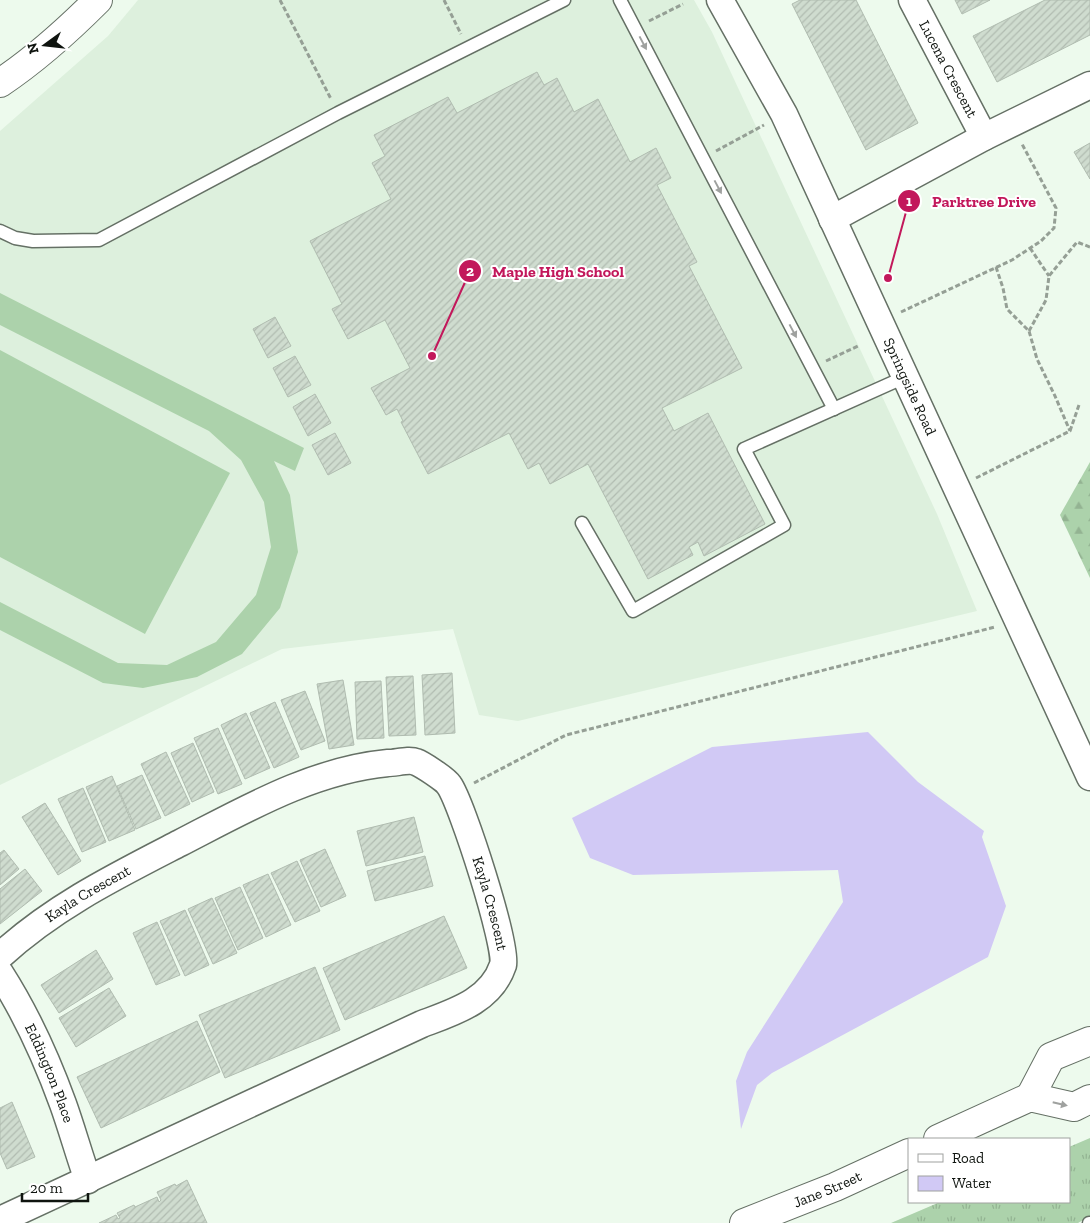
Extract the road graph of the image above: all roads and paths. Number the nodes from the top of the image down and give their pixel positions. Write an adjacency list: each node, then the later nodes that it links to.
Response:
1 (98, 0): 11 (main road)
2 (280, 0): 13 (path)
3 (444, 0): 10 (path)
4 (564, 0): 10 (lane)
5 (620, 0): 9 (lane)
6 (720, 0): 14 (street, Springside Road)
7 (912, 0): 16 (street, Lucena Crescent)
8 (683, 4): 9 (path)
9 (635, 28): 17 (lane, one-way to 17)
10 (468, 48): 13 (lane)
11 (0, 83)
12 (1090, 85): 15 (street)
13 (338, 113): 19 (lane)
14 (784, 114): 17 (path); 18 (street, Springside Road)
15 (1010, 124): 16 (street); 21 (path)
16 (984, 137): 18 (street)
17 (703, 158): 27 (lane, one-way to 27)
18 (832, 219): 24 (street, Springside Road)
19 (0, 231)
20 (1090, 246): 23 (path)
21 (1030, 248): 22 (path); 23 (path)
22 (996, 267): 24 (path); 25 (path)
23 (1049, 276): 25 (path)
24 (880, 322): 28 (street, Springside Road)
25 (1029, 331): 31 (path)
26 (858, 346): 27 (path)
27 (812, 367): 30 (lane)
28 (905, 377): 30 (lane); 32 (street, Springside Road)
29 (1079, 405): 31 (path)
30 (834, 409): 33 (lane)
31 (1070, 431): 32 (path)
32 (955, 488): 34 (street, Springside Road)
33 (582, 522)
34 (1017, 621): 35 (street, Springside Road); 36 (path)
35 (1090, 778)
36 (453, 793): 37 (street, Kayla Crescent); 44 (street, Kayla Crescent)
37 (0, 956)
38 (0, 973): 44 (street, Eddington Place)
39 (1090, 1041): 40 (main road)
40 (1030, 1097): 41 (main road, one-way to 41); 42 (main road)
41 (1090, 1099)
42 (940, 1138)
43 (908, 1153): 46 (main road, Jane Street)
44 (88, 1180): 45 (street, Kayla Crescent)
45 (0, 1220)
46 (744, 1223)

